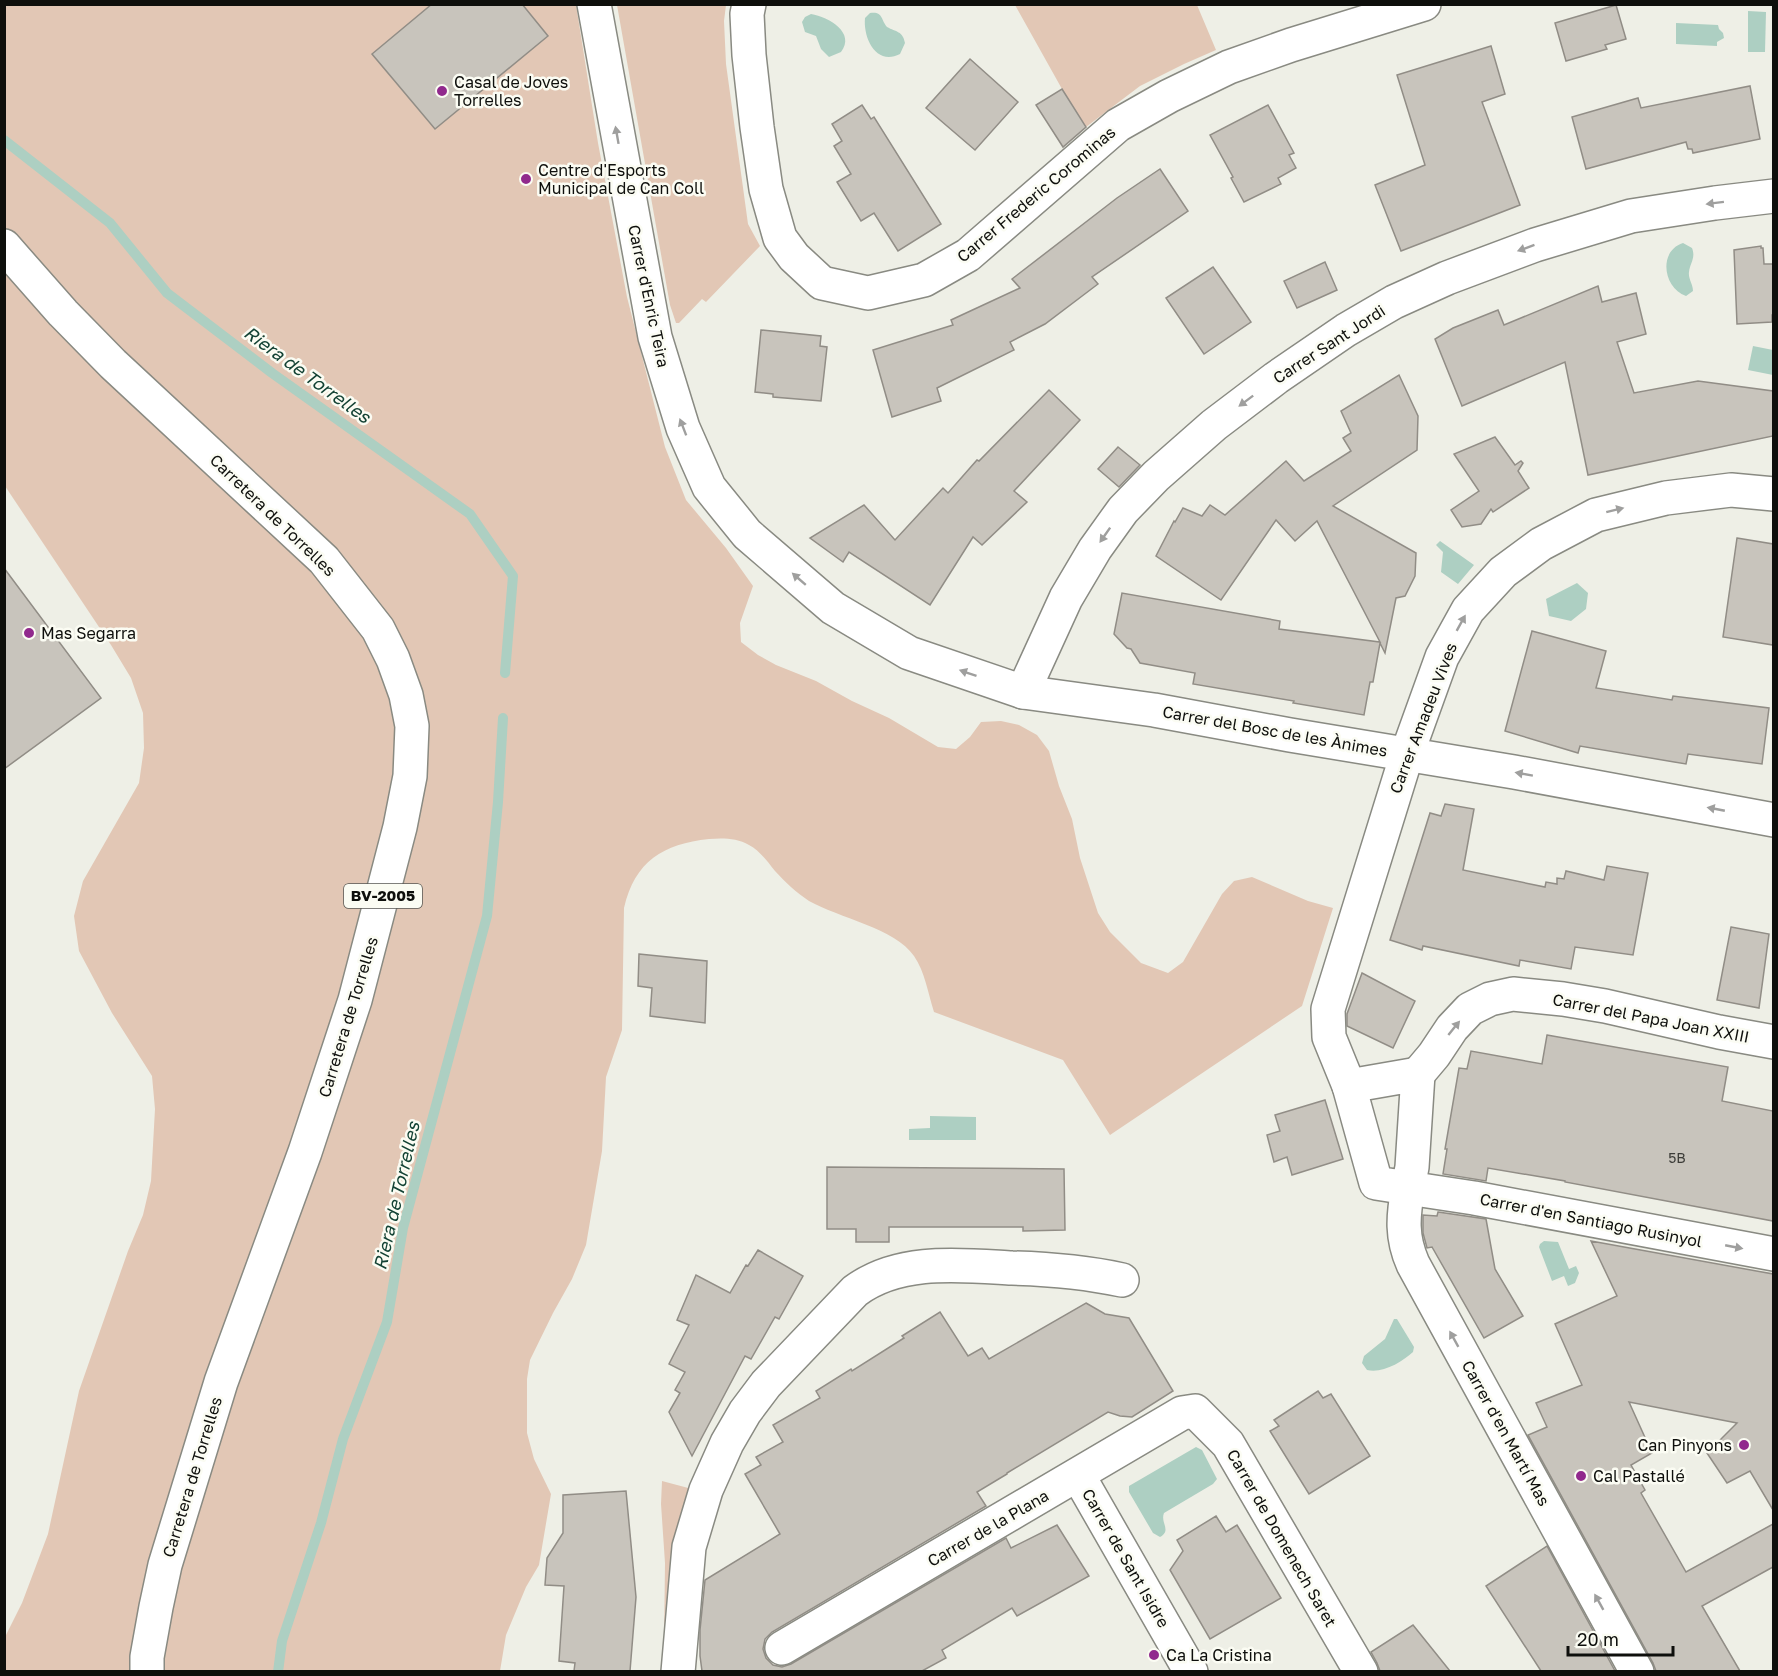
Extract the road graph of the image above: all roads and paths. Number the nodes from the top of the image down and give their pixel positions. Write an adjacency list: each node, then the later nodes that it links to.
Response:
1 (594, 4): 7 (street, Carrer d'Enric Teira, one-way to 1)
2 (749, 4): 3 (street, Carrer Frederic Corominas)
3 (1424, 4)
4 (1773, 196): 7 (street, Carrer Sant Jordi, one-way to 7)
5 (4, 246): 19 (street, Carretera de Torrelles / BV-2005)
6 (1773, 495): 8 (street, Carrer Amadeu Vives, one-way to 6)
7 (1023, 692): 8 (street, Carrer del Bosc de les Ànimes)
8 (1407, 754): 9 (street, Carrer del Bosc de les Ànimes, one-way to 8); 12 (street, Carrer Amadeu Vives)
9 (1773, 820)
10 (1773, 1042): 11 (street, Carrer del Papa Joan XXIII, one-way to 10)
11 (1418, 1074): 12 (street); 13 (street, Carrer d'en Martí Mas)
12 (1349, 1086): 13 (street, Carrer Amadeu Vives)
13 (1408, 1188): 14 (street, Carrer d'en Santiago Rusinyol, one-way to 14); 23 (street, Carrer d'en Martí Mas, one-way to 13)
14 (1773, 1254)
15 (1122, 1280): 20 (street)
16 (1195, 1411): 17 (street, Carrer de la Plana); 22 (street, Carrer de Domenech Saret)
17 (1078, 1475): 18 (street, Carrer de la Plana); 21 (street, Carrer de Sant Isidre)
18 (782, 1648)
19 (147, 1671)
20 (678, 1671)
21 (1191, 1671)
22 (1360, 1671)
23 (1637, 1671)

